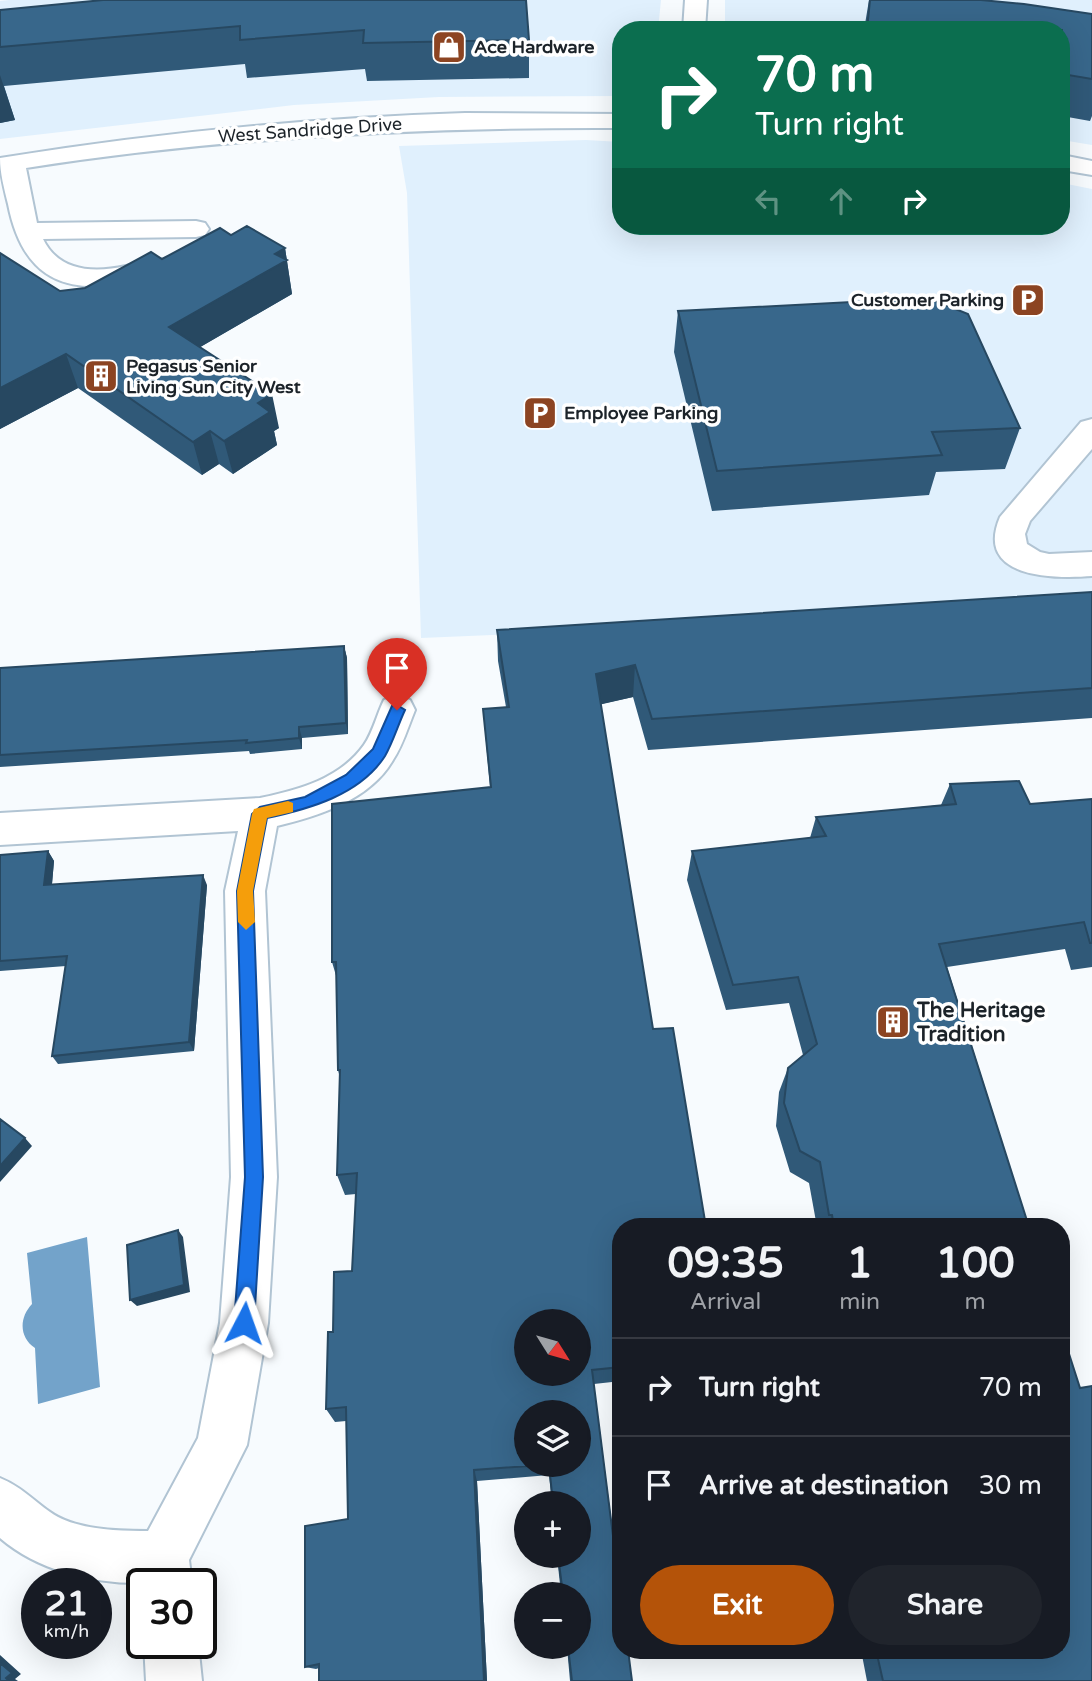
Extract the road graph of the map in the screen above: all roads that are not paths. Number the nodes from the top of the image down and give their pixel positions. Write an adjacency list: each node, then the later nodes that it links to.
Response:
1 (696, 0): 2 (street)
2 (695, 21)
3 (612, 121): 4 (street, West Sandridge Drive)
4 (6, 164): 7 (street)
5 (1070, 164): 6 (street)
6 (1092, 168)
7 (26, 231): 7 (street)
8 (1092, 429): 9 (street)
9 (1092, 564)
10 (397, 710): 11 (street)
11 (260, 814): 12 (street); 15 (street)
12 (0, 828)
13 (0, 1504): 14 (street)
14 (150, 1568)
15 (164, 1568)
16 (172, 1659): 17 (street)
17 (174, 1681)

